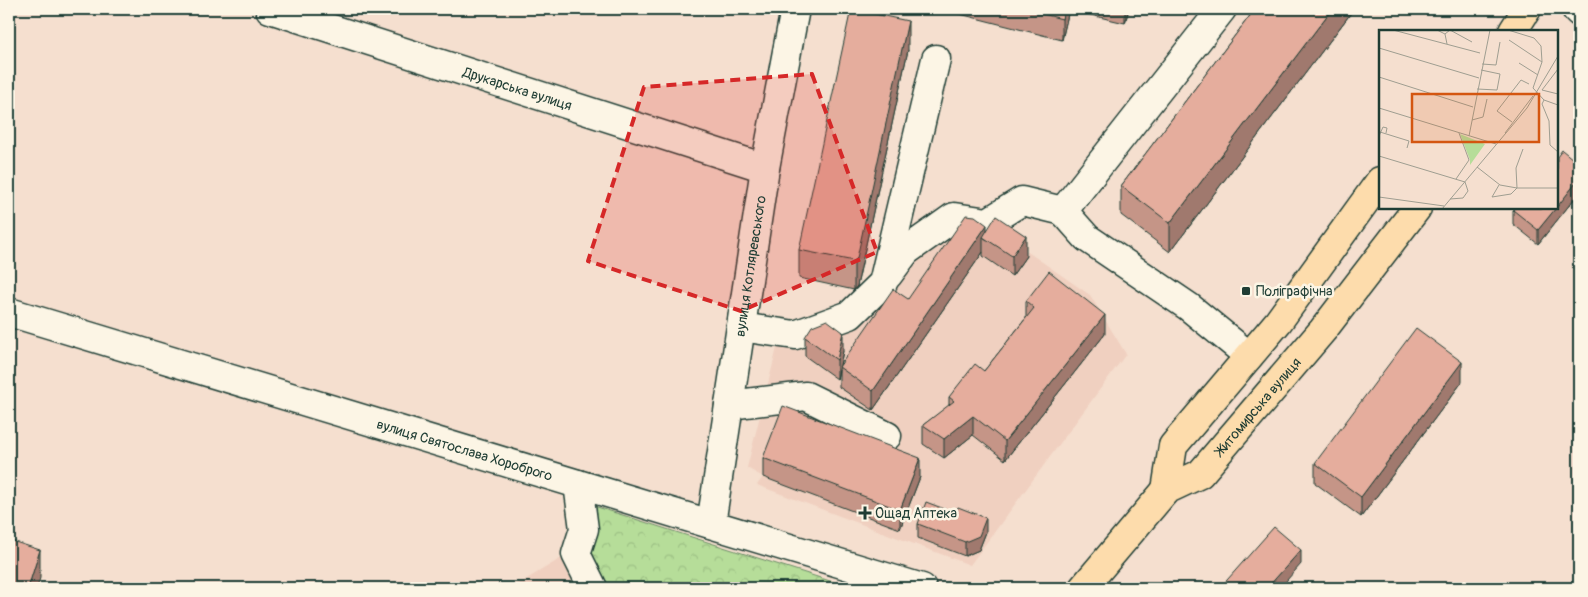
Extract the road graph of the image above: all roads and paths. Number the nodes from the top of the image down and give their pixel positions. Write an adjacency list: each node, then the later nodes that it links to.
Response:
1 (270, 9): 7 (street, Друкарська вулиця)
2 (795, 9): 7 (street, вулиця Котляревського)
3 (1222, 9): 10 (street)
4 (1576, 9): 5 (street)
5 (1579, 12)
6 (936, 59): 11 (street)
7 (765, 168): 13 (street, вулиця Котляревського)
8 (1379, 182): 14 (main road)
9 (1417, 209): 18 (main road, Житомирська вулиця)
10 (1063, 211): 11 (street); 14 (street)
11 (883, 283): 13 (street)
12 (9, 312): 17 (street, вулиця Святослава Хороброго)
13 (741, 327): 15 (street, вулиця Котляревського)
14 (1250, 356): 18 (main road)
15 (729, 405): 16 (street); 19 (street, вулиця Котляревського)
16 (887, 436)
17 (578, 484): 19 (street, вулиця Святослава Хороброго); 20 (street)
18 (1166, 490): 22 (main road, Житомирська вулиця)
19 (711, 524): 21 (street, вулиця Святослава Хороброго)
20 (593, 588)
21 (922, 588)
22 (1083, 588)

